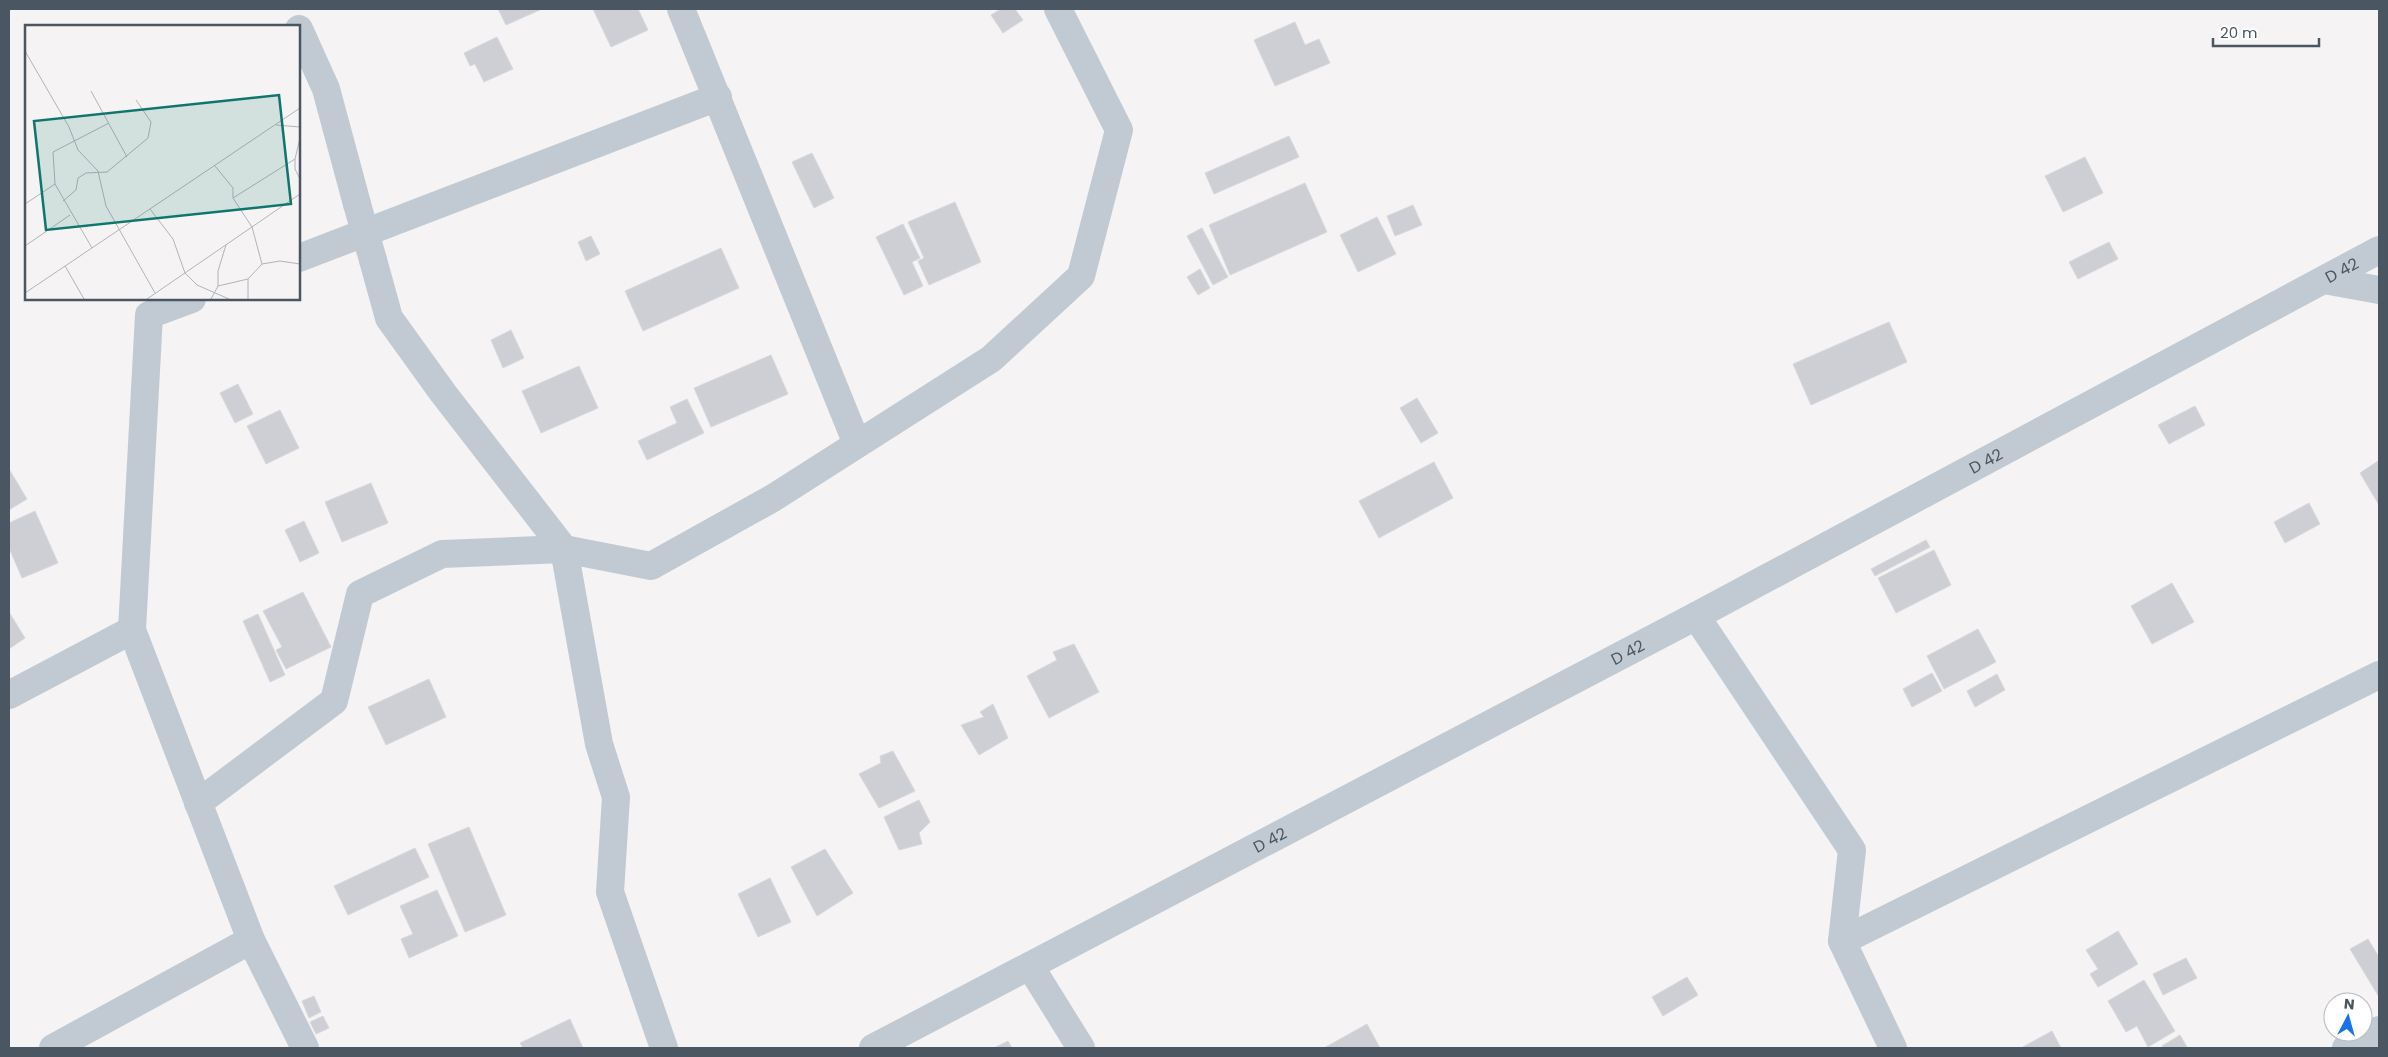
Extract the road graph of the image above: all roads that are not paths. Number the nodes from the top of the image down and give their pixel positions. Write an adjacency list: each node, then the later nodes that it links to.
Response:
1 (290, 9): 4 (street)
2 (681, 9): 6 (street)
3 (1058, 9): 12 (street)
4 (297, 25)
5 (300, 32): 13 (street, bridge)
6 (718, 97): 8 (street); 12 (street)
7 (2379, 250): 9 (street, D 42 / D 42)
8 (300, 258)
9 (2324, 280): 10 (street); 14 (street, D 42 / D 42)
10 (2379, 290)
11 (189, 300): 15 (street)
12 (858, 444): 13 (street)
13 (564, 549): 18 (street); 25 (street)
14 (1696, 616): 20 (street); 21 (street, D 42 / D 42)
15 (132, 630): 17 (street); 18 (street)
16 (2379, 675): 20 (street)
17 (9, 695)
18 (198, 803): 19 (street)
19 (251, 940): 23 (street); 24 (street)
20 (1842, 941): 28 (street)
21 (1030, 966): 26 (street, D 42 / D 42); 27 (street)
22 (2379, 1030): 29 (street)
23 (53, 1048)
24 (305, 1048)
25 (664, 1048)
26 (874, 1048)
27 (1081, 1048)
28 (1893, 1048)
29 (2346, 1048)

